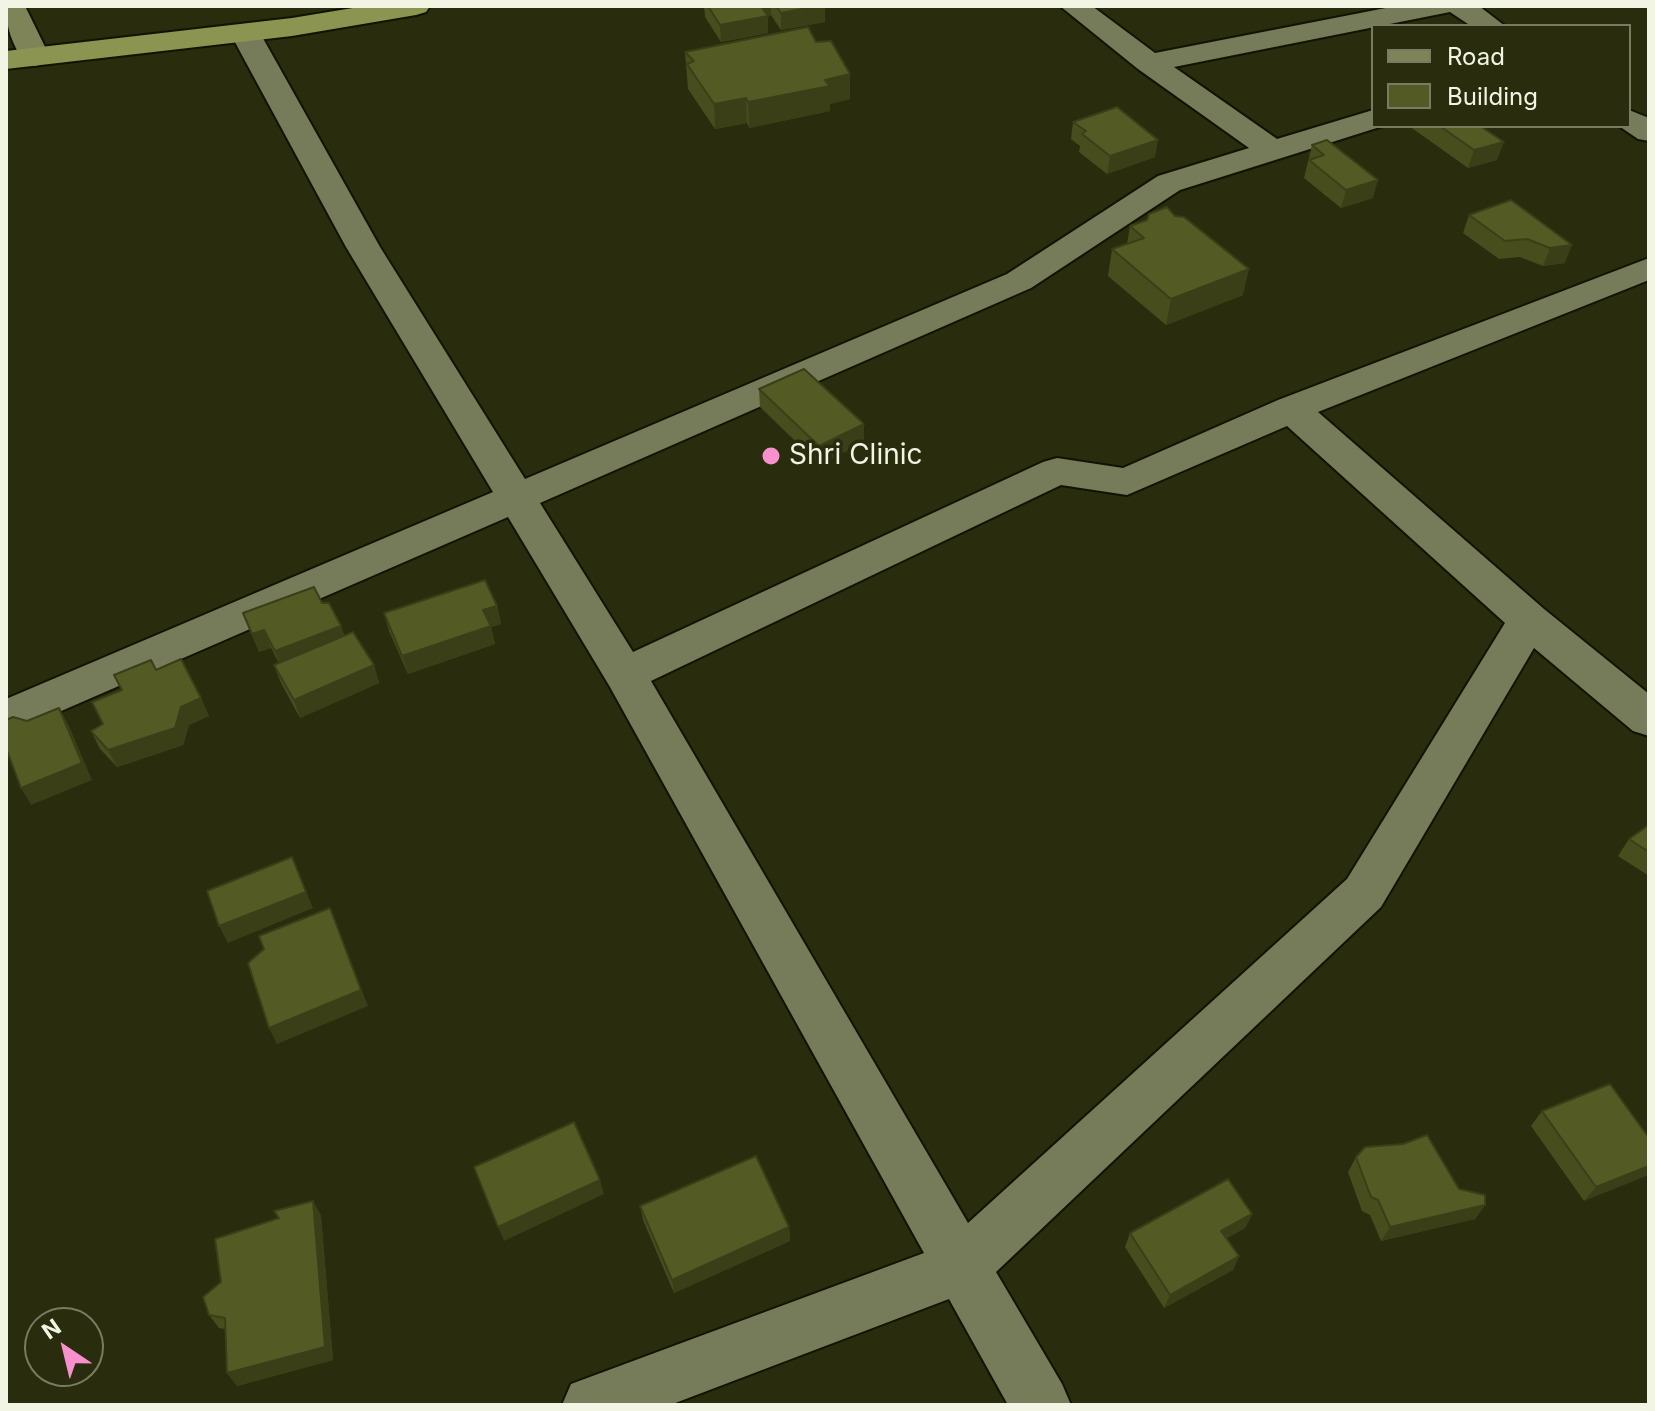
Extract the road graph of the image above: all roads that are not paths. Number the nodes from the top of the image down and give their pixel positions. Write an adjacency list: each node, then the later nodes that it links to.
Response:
1 (11, 6): 8 (main road)
2 (416, 6): 7 (highway)
3 (1074, 6): 10 (street)
4 (1440, 6): 10 (street)
5 (1460, 6): 6 (street)
6 (1487, 24)
7 (245, 33): 8 (highway); 17 (street)
8 (35, 57): 9 (highway)
9 (6, 60)
10 (1149, 63): 14 (street)
11 (1371, 120): 14 (street)
12 (1631, 120): 13 (street)
13 (1649, 132)
14 (1273, 151): 17 (street)
15 (1649, 268): 16 (street)
16 (1291, 409): 18 (street); 19 (street)
17 (517, 498): 19 (street); 20 (street)
18 (1529, 620): 21 (street); 22 (street)
19 (625, 675): 22 (street)
20 (6, 718)
21 (1649, 719)
22 (962, 1266): 23 (street); 24 (street)
23 (592, 1405)
24 (1041, 1405)

